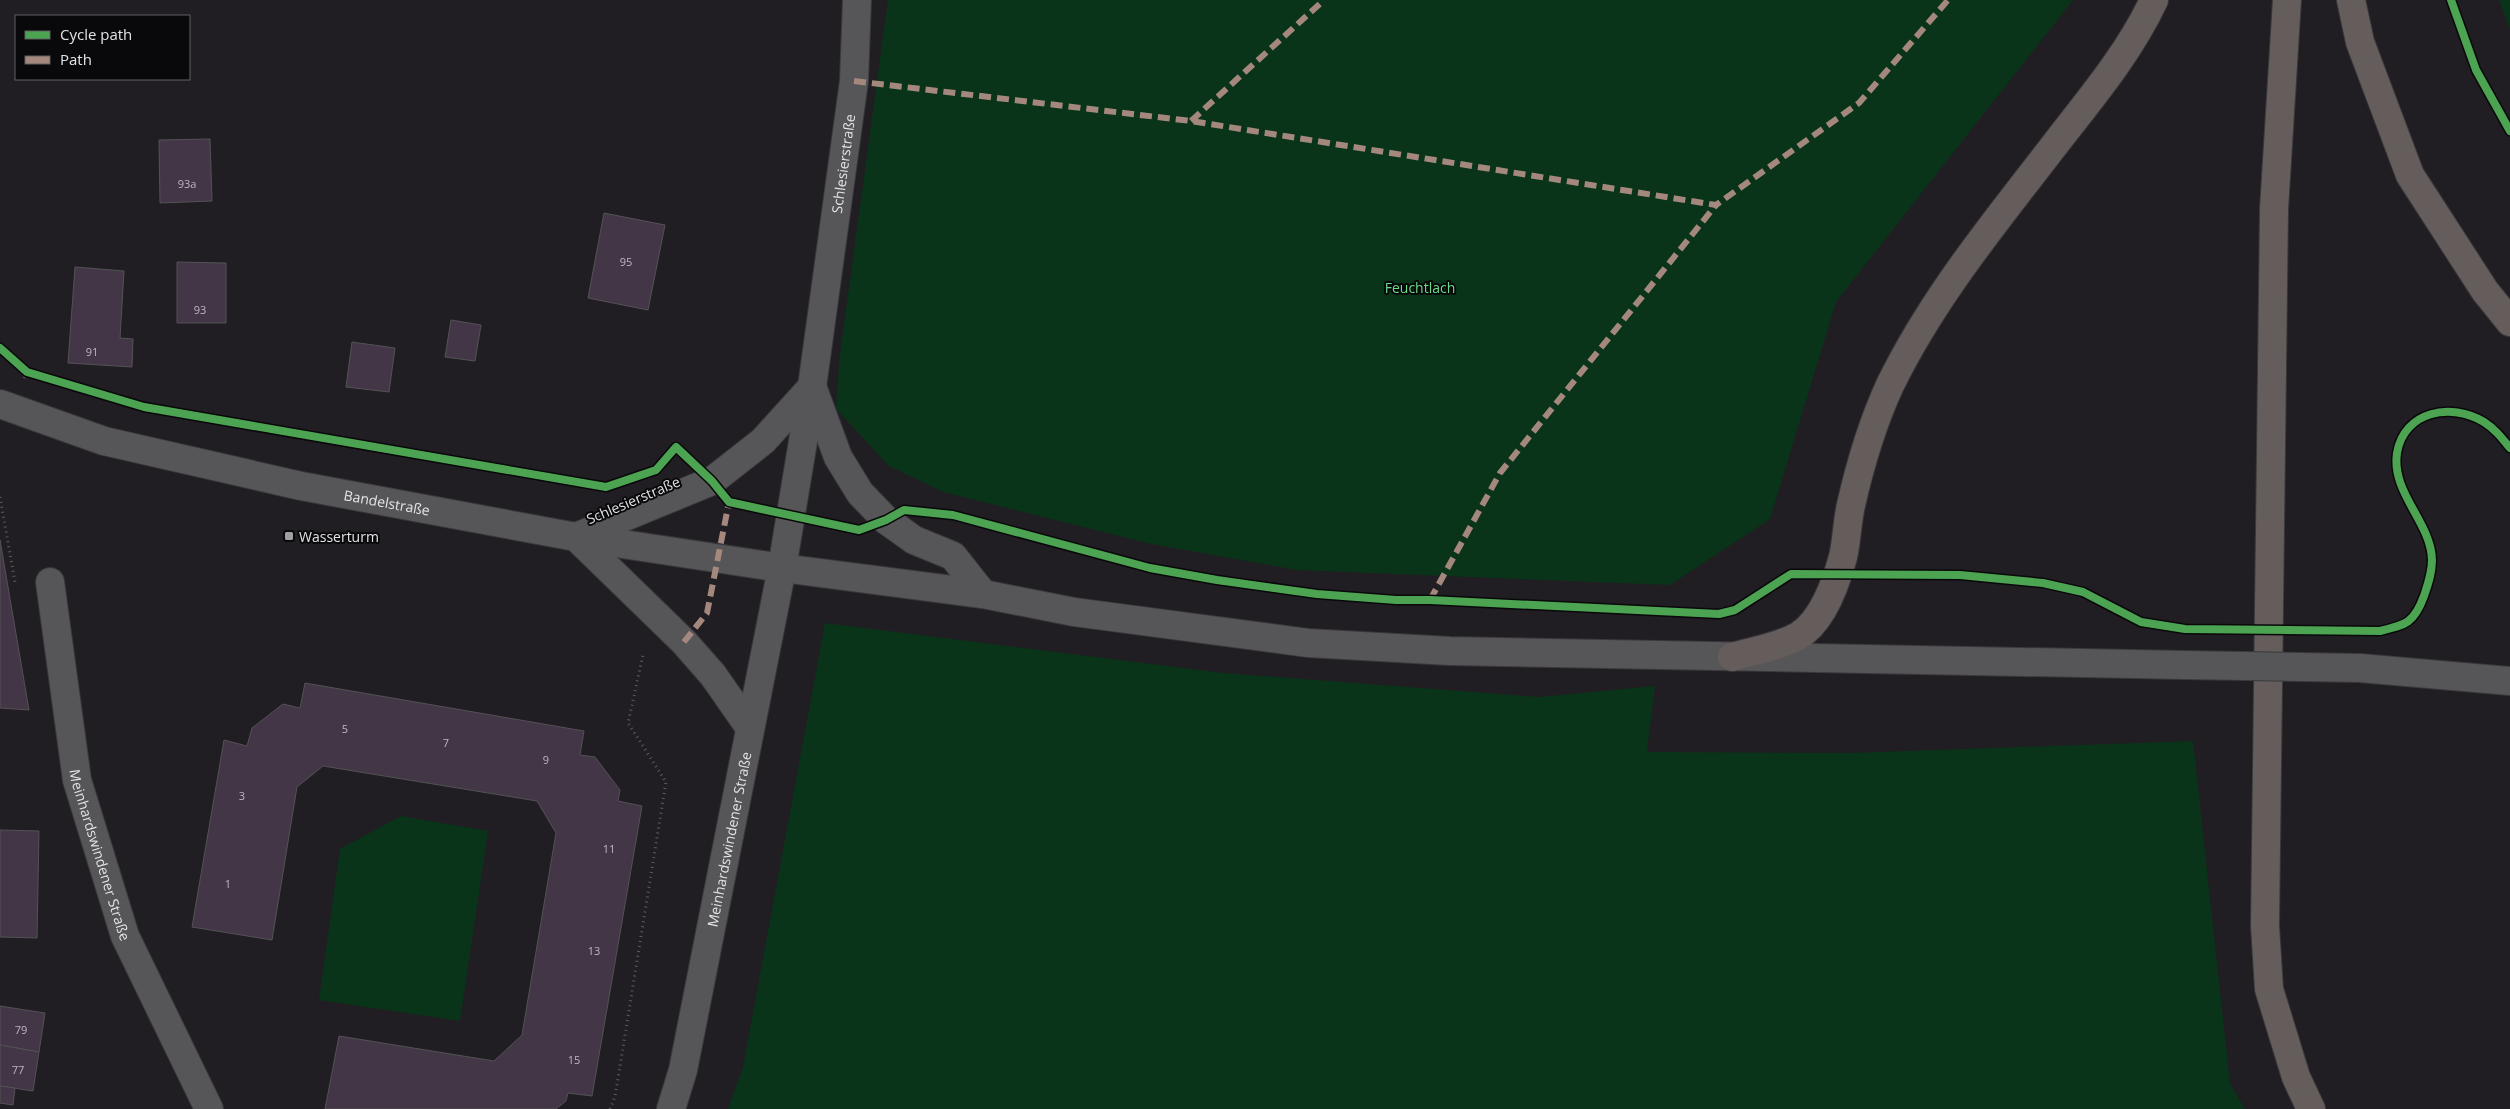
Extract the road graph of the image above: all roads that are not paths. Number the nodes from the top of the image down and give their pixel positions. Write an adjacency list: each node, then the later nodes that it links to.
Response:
1 (857, 0): 6 (main road, Schlesierstraße)
2 (2154, 0): 12 (main road)
3 (2287, 0): 19 (main road)
4 (2351, 0): 5 (main road)
5 (2510, 322)
6 (812, 387): 8 (main road, Schlesierstraße); 9 (main road, Schlesierstraße); 11 (main road, Schlesierstraße)
7 (0, 404): 8 (main road, Bandelstraße)
8 (576, 538): 9 (main road, Bandelstraße); 16 (main road)
9 (782, 568): 11 (main road, Bandelstraße); 16 (main road, Meinhardswindener Straße)
10 (50, 582): 17 (main road, Meinhardswindener Straße)
11 (983, 594): 12 (main road, Bandelstraße)
12 (1732, 657): 14 (main road, Bandelstraße, bridge)
13 (2510, 664): 14 (main road)
14 (2360, 668): 15 (main road)
15 (2510, 680)
16 (750, 728): 18 (main road, Meinhardswindener Straße)
17 (209, 1109)
18 (671, 1109)
19 (2311, 1109)

